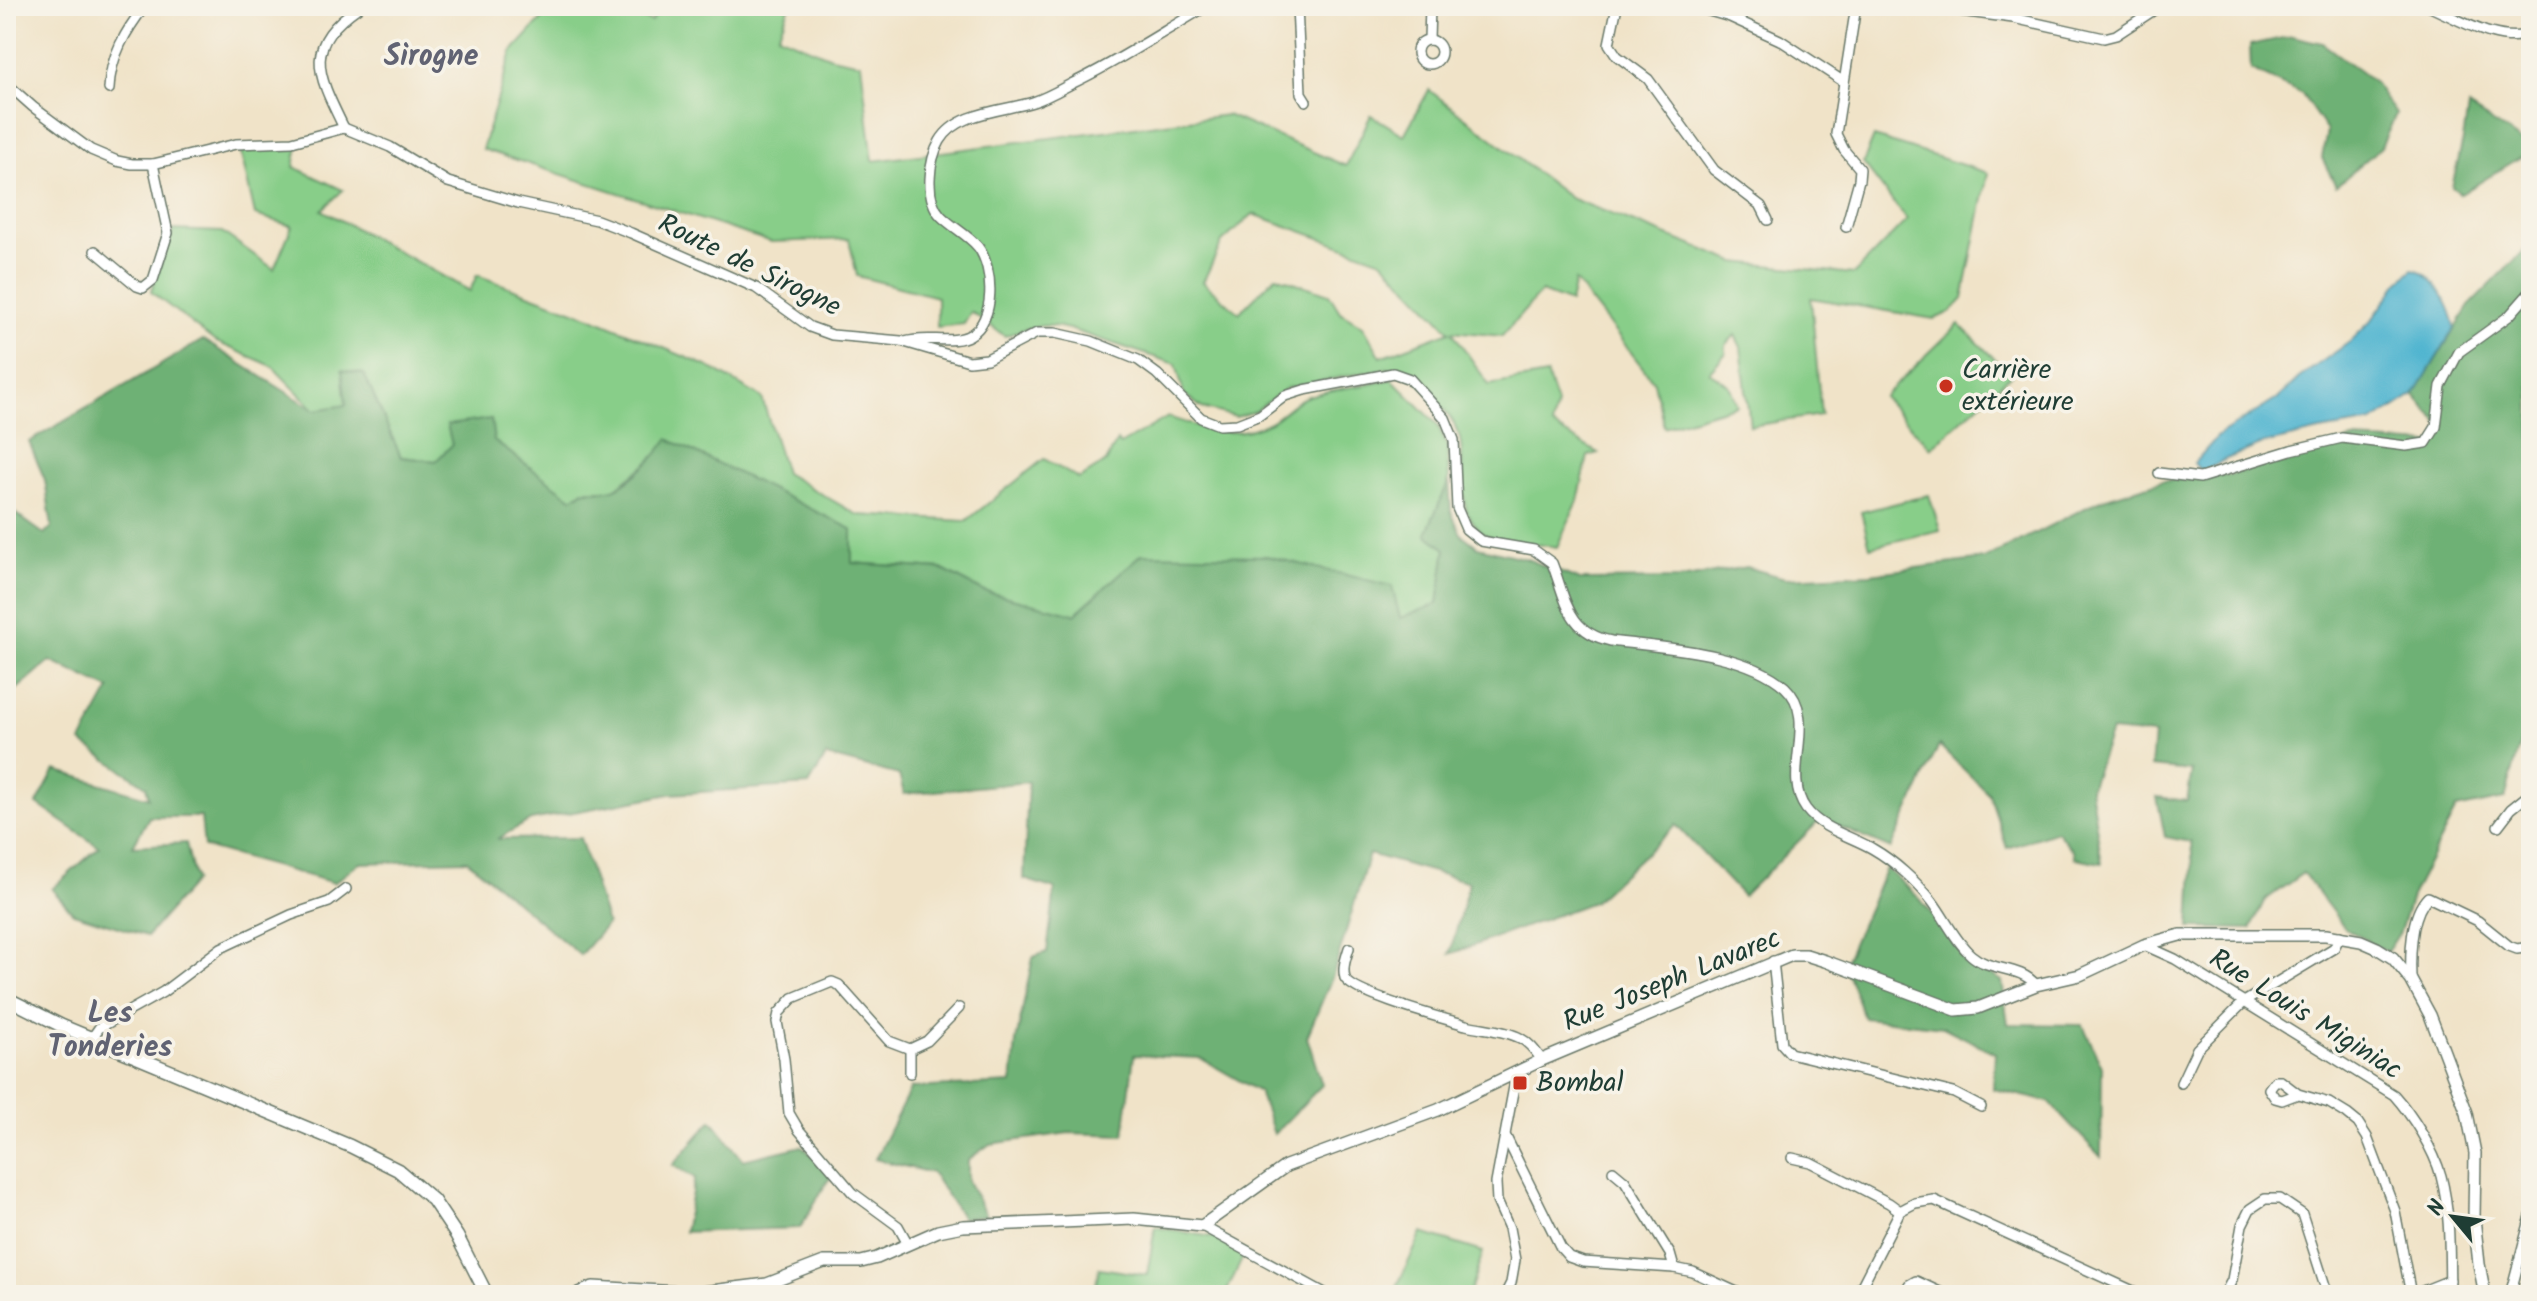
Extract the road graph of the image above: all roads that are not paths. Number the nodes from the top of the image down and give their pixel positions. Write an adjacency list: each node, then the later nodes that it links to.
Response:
1 (145, 6): 18 (street)
2 (360, 6): 20 (street)
3 (910, 6): 4 (street)
4 (939, 6)
5 (1207, 6): 26 (street)
6 (1297, 6): 19 (street)
7 (1430, 6): 15 (street)
8 (1617, 6): 22 (street)
9 (1692, 6): 16 (street)
10 (1856, 6): 16 (street)
11 (1922, 6): 12 (street)
12 (2160, 6)
13 (2428, 6): 14 (street)
14 (2531, 34)
15 (1429, 40)
16 (1844, 82): 23 (street)
17 (6, 83): 21 (street)
18 (109, 89)
19 (1306, 101)
20 (344, 128): 21 (street); 26 (street, Route de Sirogne)
21 (153, 164): 24 (street)
22 (1768, 220)
23 (1846, 227)
24 (95, 251)
25 (2531, 291): 27 (street)
26 (905, 342): 39 (street, Route de Sirogne)
27 (2159, 473)
28 (2531, 793): 29 (street)
29 (2498, 826)
30 (346, 889): 43 (street)
31 (2340, 936): 32 (street, Rue Joseph Lavarec); 38 (street, Rue Joseph Lavarec); 41 (street)
32 (2166, 939): 33 (street, Rue Joseph Lavarec); 36 (street, Rue Louis Miginiac)
33 (2144, 945): 36 (street, Rue Louis Miginiac); 39 (street, Rue Joseph Lavarec)
34 (2531, 947): 38 (street)
35 (1349, 948): 45 (street)
36 (2175, 959): 41 (street, Rue Louis Miginiac)
37 (1773, 961): 39 (street, Rue Joseph Lavarec); 45 (street, Rue Joseph Lavarec); 50 (street)
38 (2411, 980): 75 (street, Rue Joseph Lavarec)
39 (2036, 985)
40 (6, 998): 43 (main road)
41 (2244, 1002): 48 (street); 61 (street, Rue Louis Miginiac)
42 (959, 1008): 44 (street)
43 (92, 1038): 62 (main road)
44 (910, 1049): 46 (street); 59 (street)
45 (1542, 1060): 47 (street, Rue Joseph Lavarec)
46 (910, 1073)
47 (1514, 1073): 51 (street); 58 (street, Rue Joseph Lavarec)
48 (2181, 1083)
49 (2298, 1094): 73 (street)
50 (1981, 1107)
51 (1506, 1137): 53 (street); 55 (street)
52 (1792, 1158): 56 (street)
53 (1516, 1160): 55 (street); 60 (street)
54 (1613, 1171): 60 (street)
55 (1498, 1172): 65 (street)
56 (1900, 1211): 67 (street); 70 (street)
57 (2531, 1216): 76 (street)
58 (1202, 1226): 59 (street); 64 (street)
59 (908, 1244): 63 (street)
60 (1674, 1268): 66 (street)
61 (2450, 1280): 73 (street); 74 (street, Rue Louis Miginiac)
62 (487, 1295)
63 (575, 1295)
64 (1328, 1295)
65 (1505, 1295)
66 (1743, 1295)
67 (1857, 1295)
68 (1904, 1295): 69 (street)
69 (1946, 1295)
70 (2142, 1295)
71 (2224, 1295): 72 (street)
72 (2328, 1295)
73 (2412, 1295)
74 (2450, 1295)
75 (2485, 1295)
76 (2510, 1295)

